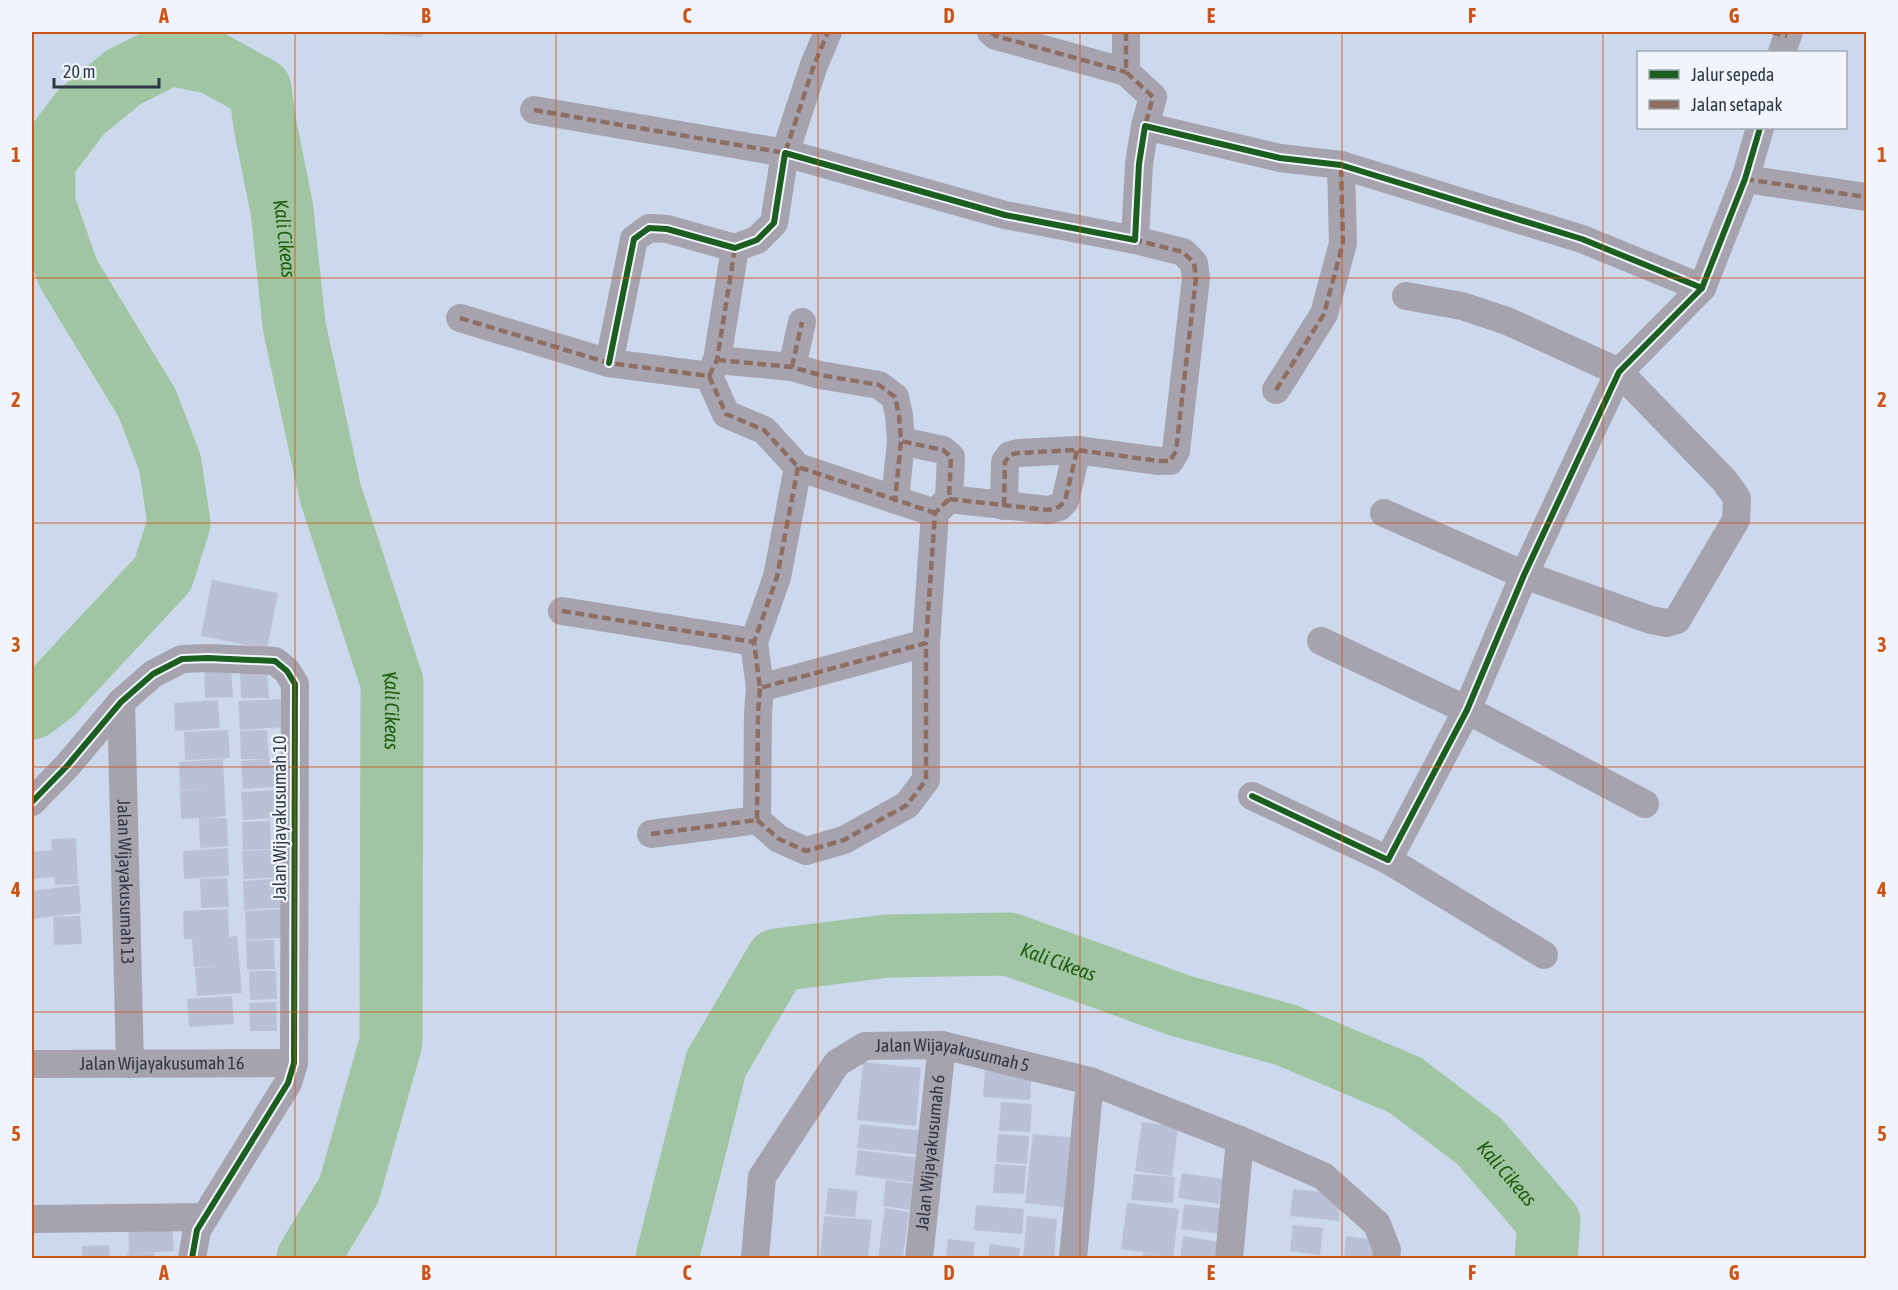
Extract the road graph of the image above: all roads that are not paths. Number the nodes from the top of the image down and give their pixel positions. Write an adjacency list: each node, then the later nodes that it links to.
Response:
1 (828, 32): 8 (street)
2 (991, 32): 4 (street)
3 (1126, 32): 4 (street)
4 (1126, 72): 6 (street)
5 (534, 111): 8 (street)
6 (1145, 126): 9 (street); 12 (street)
7 (1760, 129): 10 (street)
8 (785, 153): 12 (street); 13 (street)
9 (1341, 165): 14 (street); 22 (street)
10 (1745, 179): 11 (street); 14 (street)
11 (1866, 197)
12 (1135, 240): 24 (street)
13 (735, 248): 18 (street); 20 (street)
14 (1702, 288): 21 (street)
15 (1406, 296): 21 (street)
16 (460, 318): 18 (street)
17 (802, 322): 19 (street)
18 (609, 363): 20 (street)
19 (792, 367): 20 (street); 23 (street)
20 (713, 368): 25 (street)
21 (1619, 372): 30 (street); 30 (street)
22 (1276, 390)
23 (902, 441): 26 (street); 27 (street)
24 (1077, 450): 28 (street); 28 (street)
25 (798, 467): 26 (street); 33 (street)
26 (895, 500): 27 (street)
27 (942, 506): 28 (street); 34 (street)
28 (1004, 506)
29 (1384, 513): 30 (street)
30 (1524, 575): 37 (street)
31 (562, 610): 33 (street)
32 (1321, 641): 37 (street)
33 (754, 642): 35 (street)
34 (926, 643): 35 (street); 41 (street)
35 (760, 688): 41 (street)
36 (121, 702): 39 (street, Jalan Wijayakusumah 10); 46 (street, Jalan Wijayakusumah 10); 48 (street, Jalan Wijayakusumah 13)
37 (1467, 710): 40 (street); 43 (street)
38 (1252, 796): 43 (street)
39 (32, 802)
40 (1645, 804)
41 (757, 820): 42 (street)
42 (651, 834)
43 (1388, 860): 44 (street)
44 (1544, 955)
45 (942, 1045): 49 (street, Jalan Wijayakusumah 5); 54 (street, Jalan Wijayakusumah 5); 55 (street, Jalan Wijayakusumah 6)
46 (294, 1063): 48 (street, Jalan Wijayakusumah 16); 51 (street, Jalan Wijayakusumah 10)
47 (32, 1064): 48 (street, Jalan Wijayakusumah 16)
48 (130, 1064)
49 (1090, 1081): 50 (street, Jalan Wijayakusumah 5); 56 (street)
50 (1240, 1140): 57 (street); 58 (street, Jalan Wijayakusumah 5)
51 (205, 1217): 52 (street); 53 (street, Jalan Wijayakusumah 10)
52 (32, 1219)
53 (192, 1258)
54 (755, 1258)
55 (919, 1258)
56 (1073, 1258)
57 (1229, 1258)
58 (1386, 1258)

